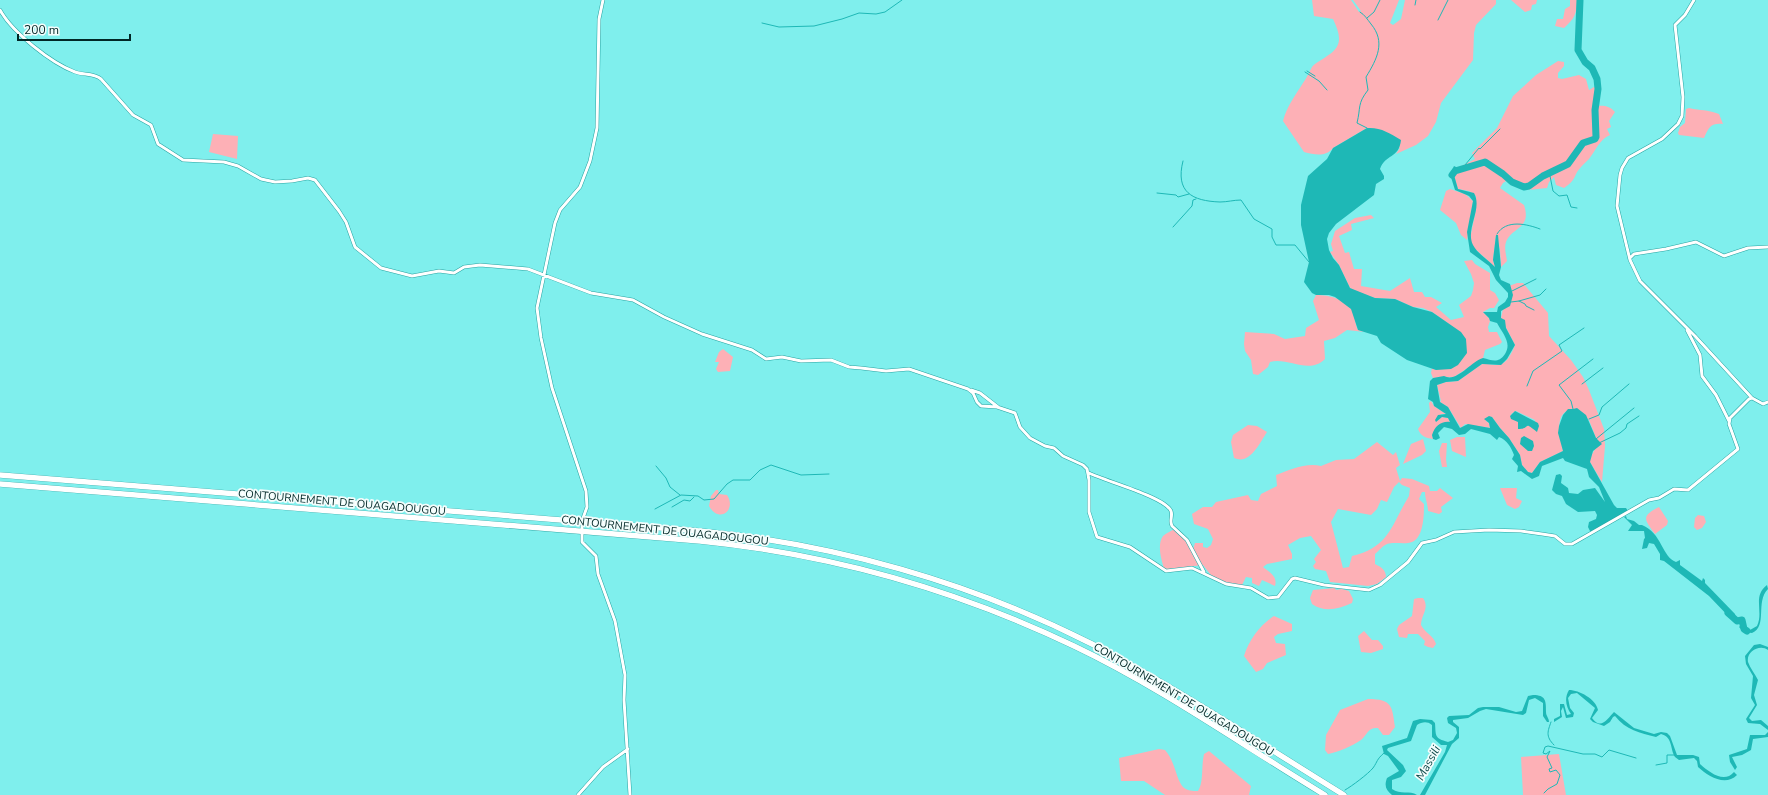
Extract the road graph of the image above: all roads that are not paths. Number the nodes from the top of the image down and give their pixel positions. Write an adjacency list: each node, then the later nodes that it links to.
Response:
1 (603, 0): 6 (street)
2 (1694, 0): 5 (street)
3 (0, 10): 6 (street)
4 (1768, 247): 5 (street)
5 (1630, 259): 7 (street)
6 (545, 275): 8 (street); 16 (street)
7 (1685, 327): 9 (street); 12 (street)
8 (968, 389): 11 (street); 11 (street)
9 (1752, 398): 10 (street); 12 (street)
10 (1768, 402)
11 (1000, 408): 13 (street)
12 (1729, 424): 18 (street)
13 (1089, 473): 18 (street); 18 (street)
14 (0, 475): 16 (highway, CONTOURNEMENT DE OUAGADOUGOU)
15 (0, 484): 17 (highway, CONTOURNEMENT DE OUAGADOUGOU)
16 (582, 521): 17 (street); 23 (highway, CONTOURNEMENT DE OUAGADOUGOU)
17 (581, 531): 19 (street); 22 (highway, CONTOURNEMENT DE OUAGADOUGOU)
18 (1205, 574)
19 (628, 749): 20 (street); 21 (street)
20 (578, 795)
21 (630, 795)
22 (1325, 795)
23 (1344, 795)

